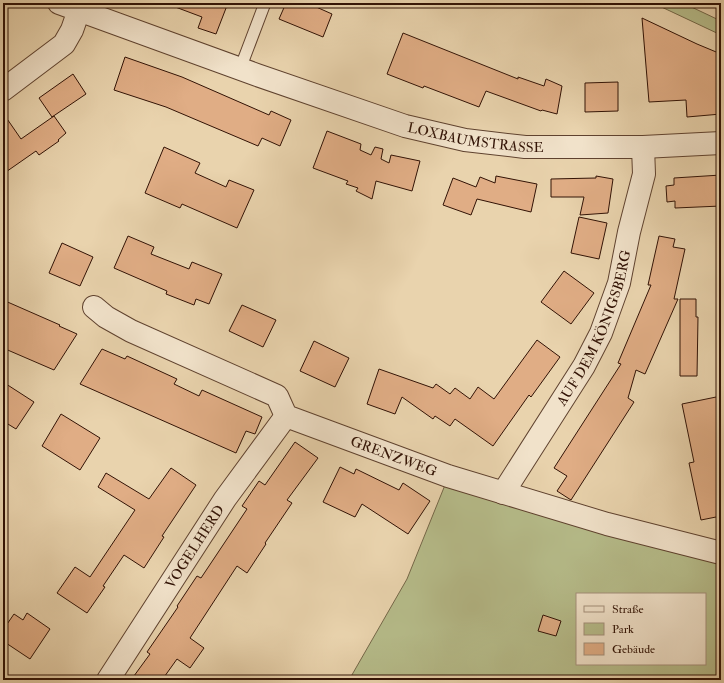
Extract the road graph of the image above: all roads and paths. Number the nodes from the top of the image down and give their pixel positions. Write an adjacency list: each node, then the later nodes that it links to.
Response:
1 (59, 3): 3 (street, LOXBAUMSTRASSE)
2 (265, 3): 4 (lane)
3 (79, 10): 4 (street, LOXBAUMSTRASSE); 5 (street)
4 (240, 69): 7 (street, LOXBAUMSTRASSE)
5 (3, 90)
6 (721, 143): 7 (street, LOXBAUMSTRASSE)
7 (643, 147): 10 (street, AUF DEM KÖNIGSBERG)
8 (94, 307): 9 (street)
9 (286, 416): 10 (street, GRENZWEG); 12 (street, VOGELHERD)
10 (503, 493): 11 (street, GRENZWEG)
11 (721, 553)
12 (108, 680)

